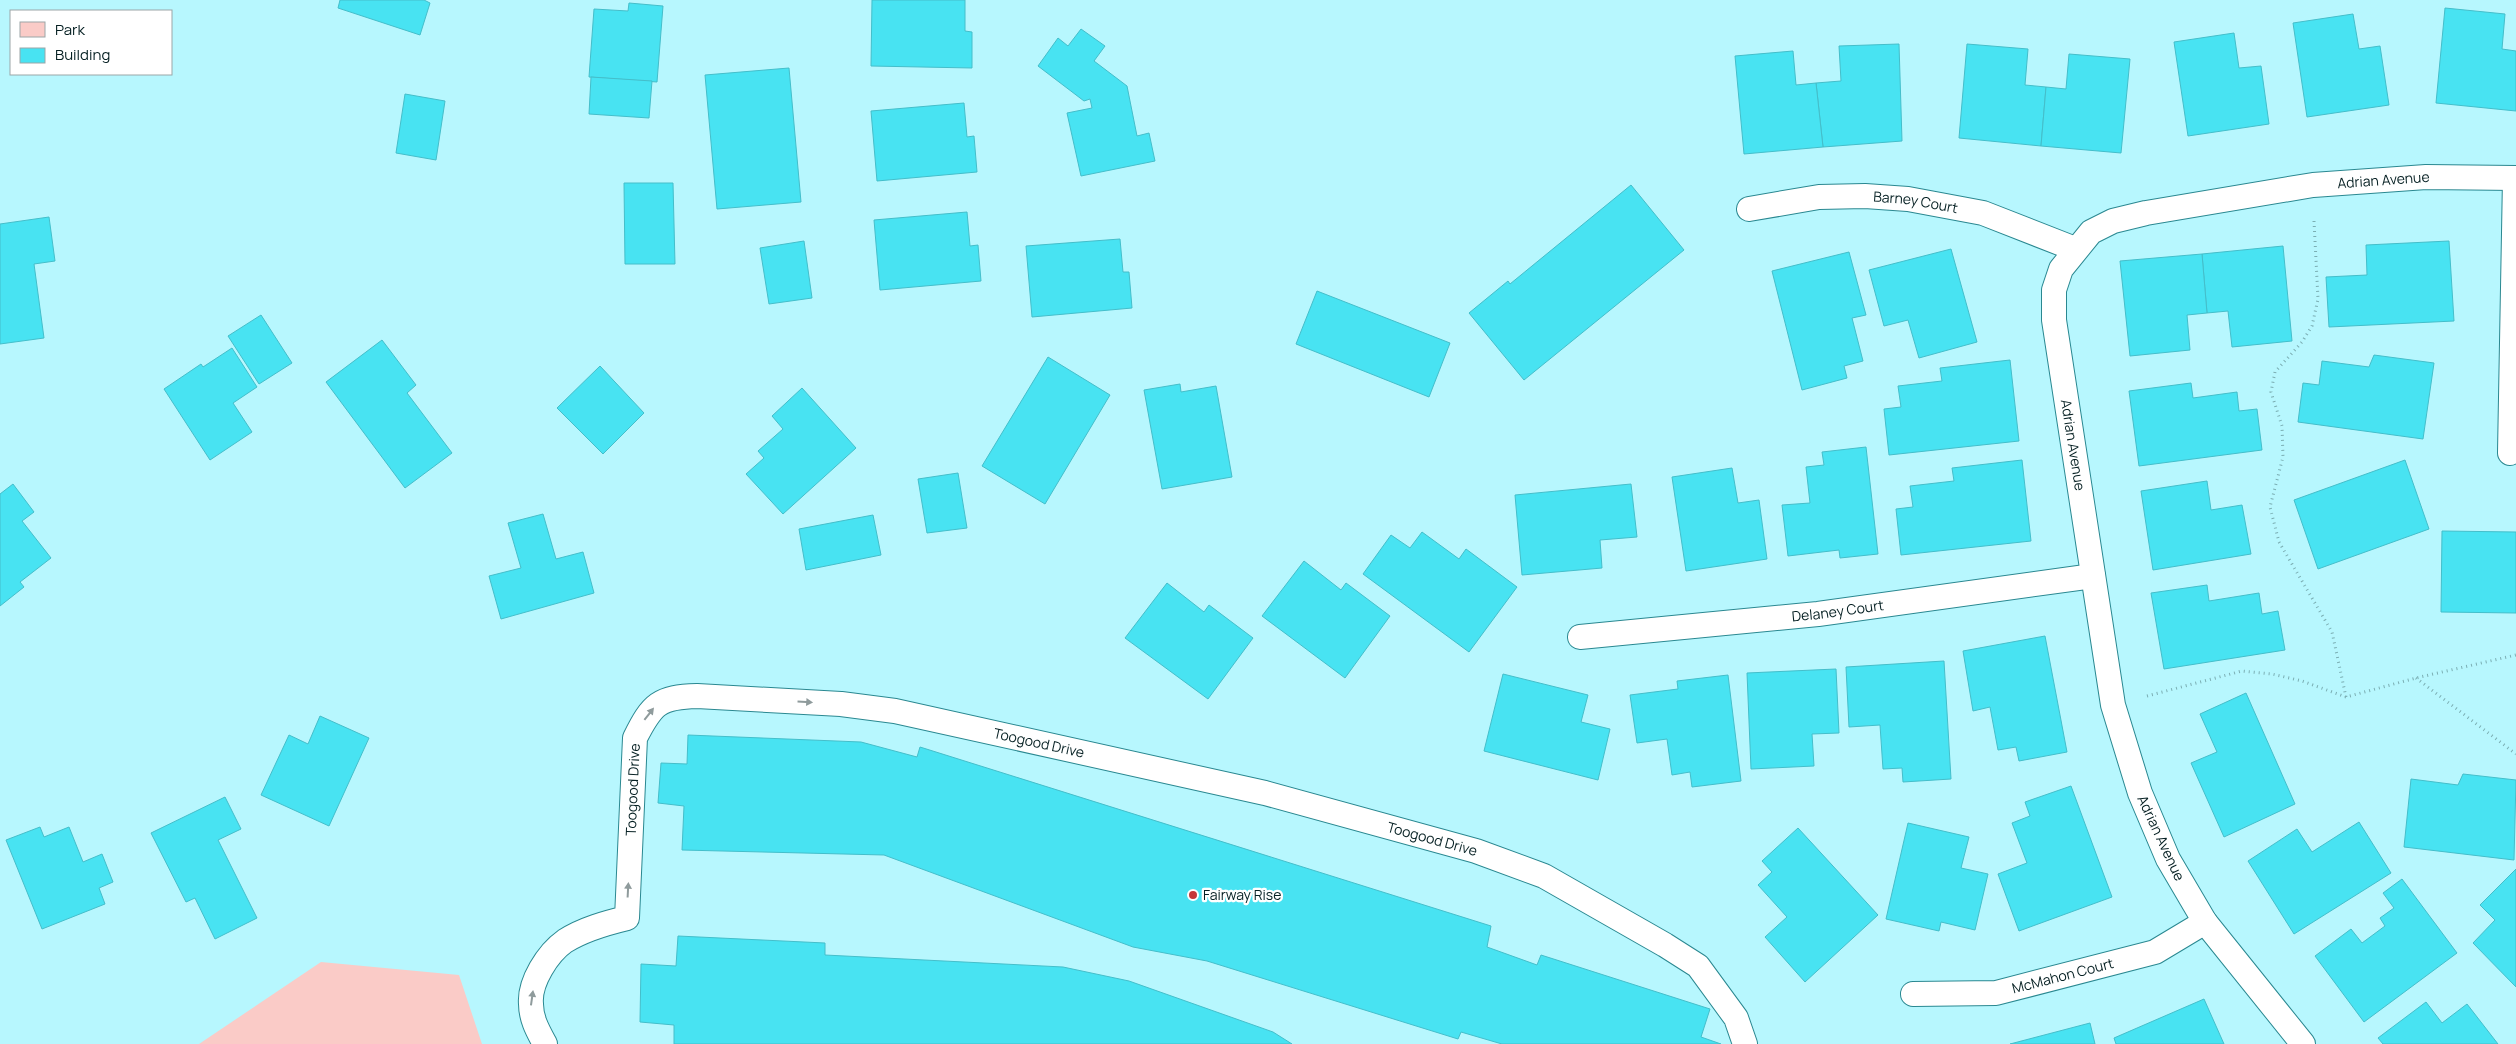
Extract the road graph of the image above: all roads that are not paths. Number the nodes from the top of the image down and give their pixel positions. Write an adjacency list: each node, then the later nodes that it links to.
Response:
1 (2515, 178): 3 (lane, Adrian Avenue); 4 (lane)
2 (1749, 210): 3 (lane, Barney Court)
3 (2075, 249): 5 (lane, Adrian Avenue)
4 (2510, 453)
5 (2094, 576): 6 (lane, Delaney Court); 7 (lane, Adrian Avenue)
6 (1580, 637)
7 (2205, 922): 8 (lane, McMahon Court); 11 (lane, Adrian Avenue)
8 (1913, 994)
9 (545, 1044): 10 (lane, Toogood Drive, one-way to 10)
10 (1745, 1044)
11 (2303, 1044)

